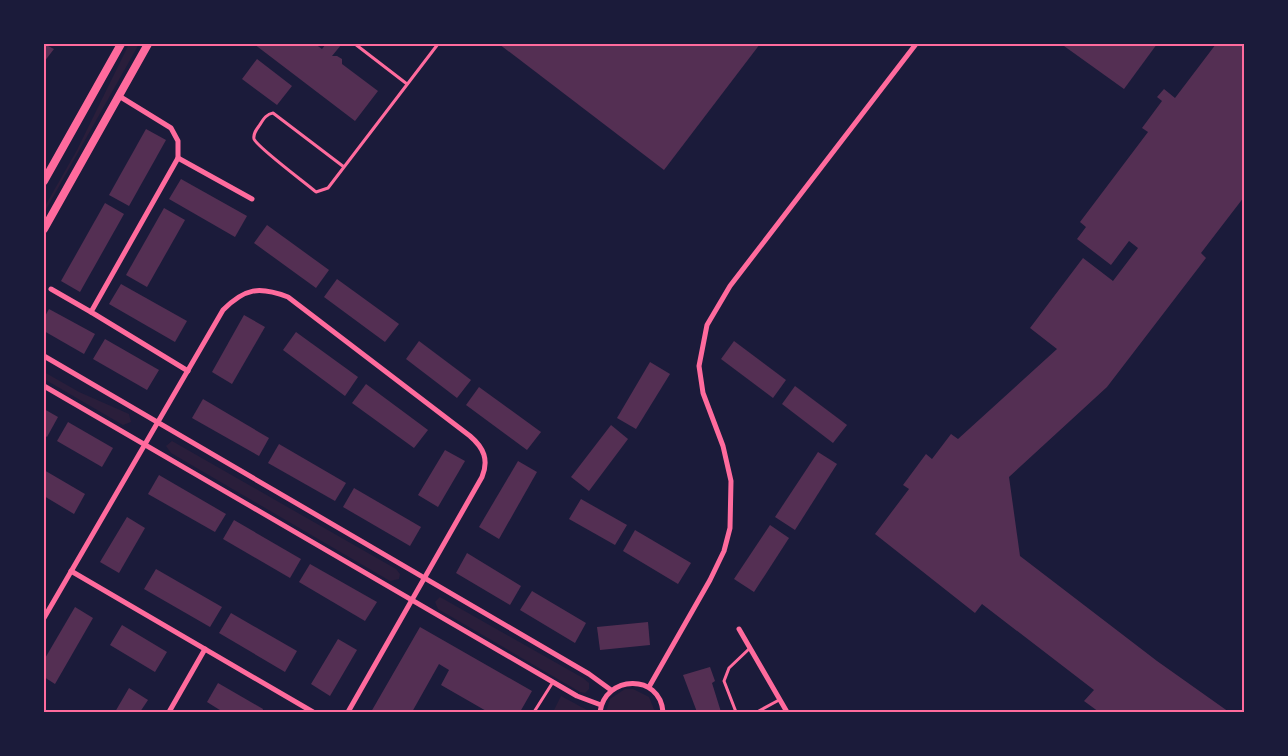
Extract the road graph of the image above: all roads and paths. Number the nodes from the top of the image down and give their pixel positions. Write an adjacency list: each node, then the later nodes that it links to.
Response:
1 (121, 44): 10 (street)
2 (148, 44): 7 (street)
3 (355, 44): 6 (lane)
4 (438, 44): 6 (lane)
5 (916, 44): 28 (street)
6 (408, 84): 9 (lane)
7 (119, 96): 8 (street); 12 (street)
8 (178, 158): 11 (street); 14 (street)
9 (344, 167): 9 (lane)
10 (44, 181)
11 (252, 199)
12 (44, 229)
13 (51, 289): 14 (street)
14 (91, 312): 16 (street)
15 (44, 356): 18 (street)
16 (188, 371): 18 (street); 21 (street)
17 (44, 386): 19 (street)
18 (158, 422): 19 (street); 21 (street)
19 (145, 444): 20 (street); 22 (street)
20 (71, 571): 23 (street); 26 (street)
21 (425, 578): 22 (street); 29 (street)
22 (413, 599): 27 (street); 34 (street)
23 (44, 618)
24 (739, 629): 25 (street)
25 (750, 648): 30 (street); 38 (lane)
26 (205, 649): 32 (street); 33 (street)
27 (553, 682): 31 (street); 35 (lane)
28 (649, 687): 29 (street); 37 (street)
29 (610, 690): 31 (street)
30 (779, 700): 39 (lane); 40 (street)
31 (601, 705): 36 (street)
32 (169, 712)
33 (313, 712)
34 (348, 712)
35 (534, 712)
36 (600, 712)
37 (663, 712)
38 (736, 712)
39 (757, 712)
40 (787, 712)

